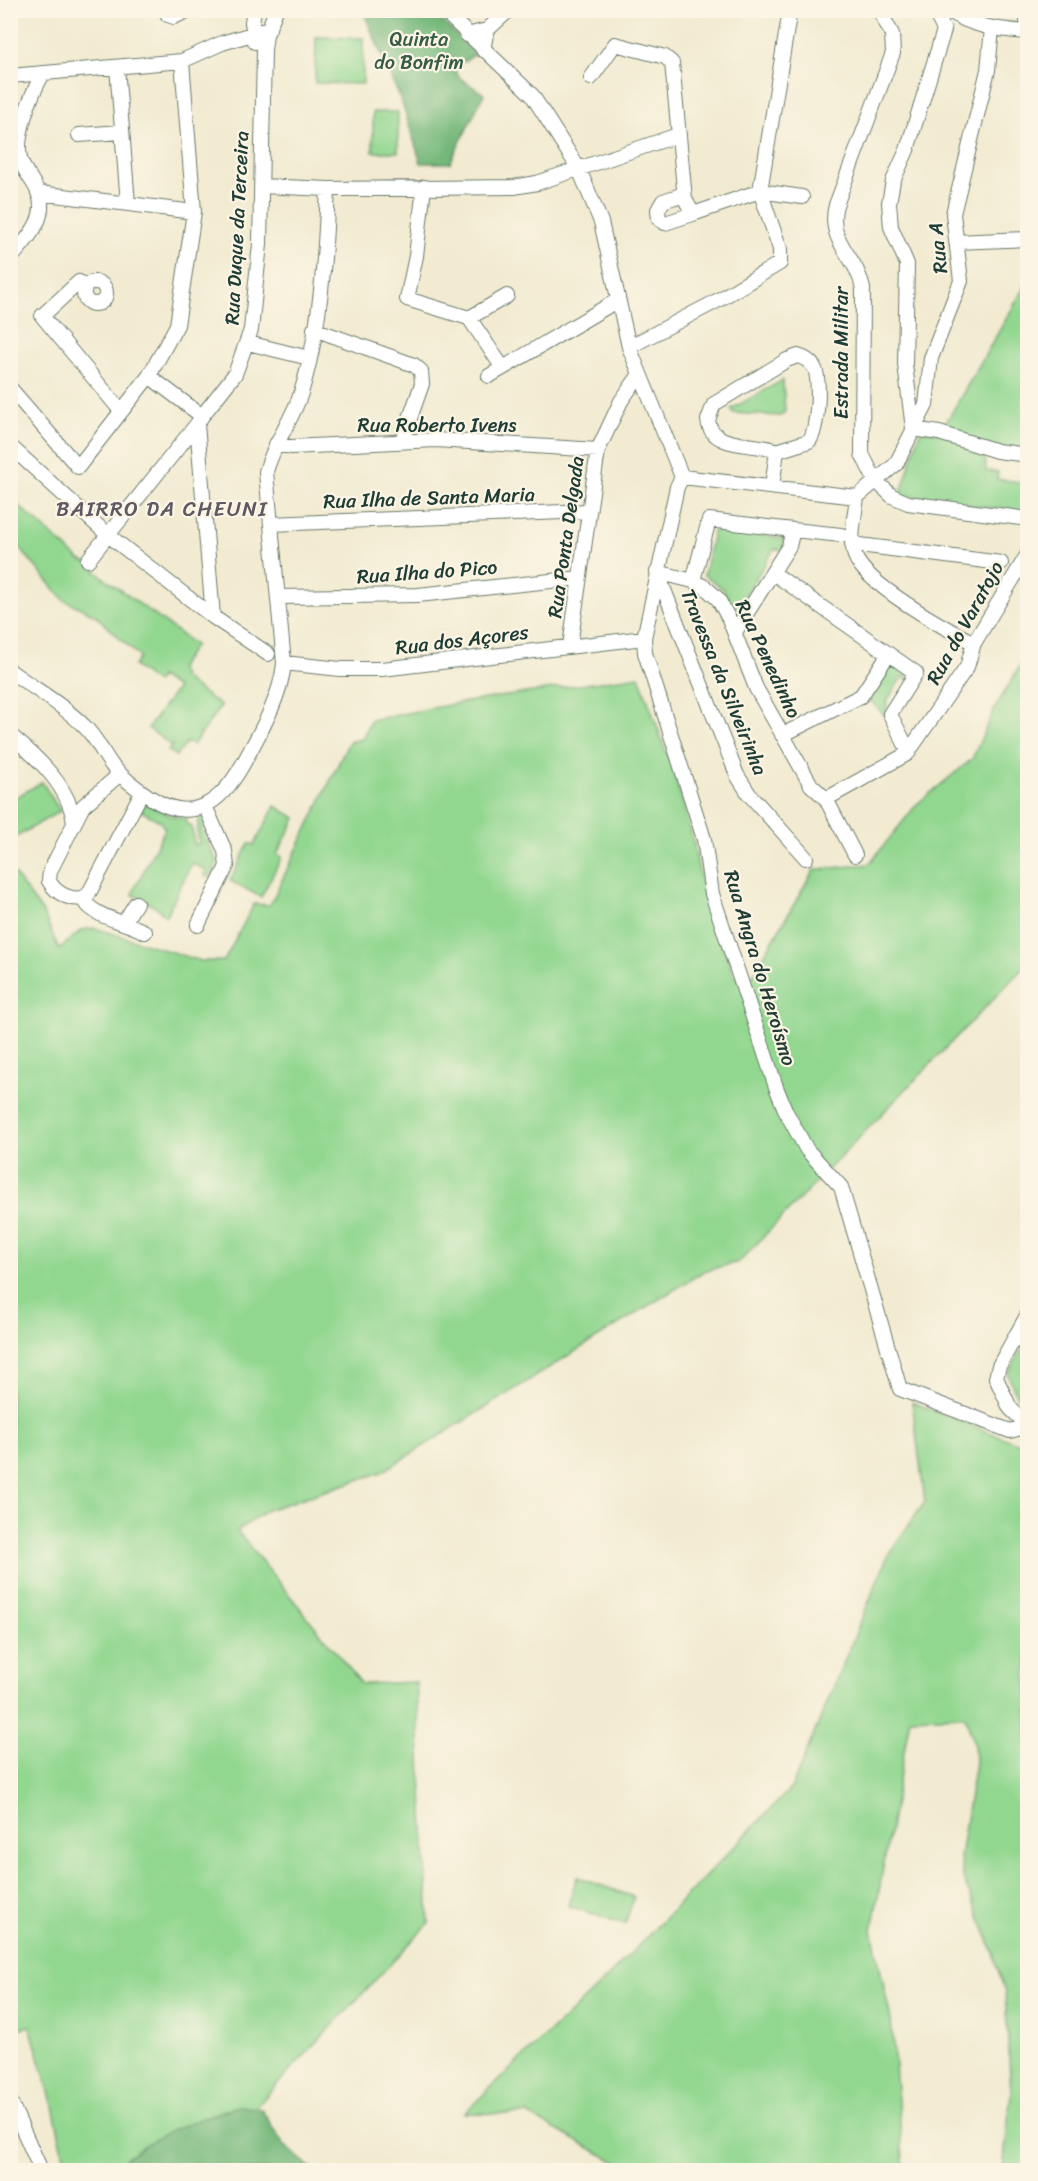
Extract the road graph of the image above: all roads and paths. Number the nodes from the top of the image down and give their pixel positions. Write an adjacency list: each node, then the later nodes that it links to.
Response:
1 (168, 10): 2 (street)
2 (189, 10)
3 (276, 10): 11 (street, Rua Duque da Terceira)
4 (443, 10): 15 (street)
5 (509, 10): 13 (street)
6 (790, 10): 29 (street)
7 (879, 10): 62 (street, Estrada Militar)
8 (934, 10): 54 (street)
9 (949, 10): 12 (street)
10 (1026, 10): 14 (street)
11 (257, 25): 17 (street); 26 (street, Rua Duque da Terceira)
12 (992, 28): 14 (street); 37 (street, Rua A)
13 (487, 30): 15 (street); 16 (street)
14 (1028, 31)
15 (467, 35): 16 (street)
16 (483, 50): 25 (street)
17 (182, 61): 18 (street); 34 (street)
18 (117, 67): 19 (street); 22 (street)
19 (43, 74): 20 (street); 30 (street)
20 (10, 76)
21 (591, 78): 24 (street)
22 (122, 132): 23 (street); 33 (street)
23 (79, 135)
24 (678, 135): 25 (street); 31 (street)
25 (579, 168): 27 (street); 41 (street)
26 (262, 186): 28 (street); 44 (street, Rua Duque da Terceira)
27 (424, 188): 28 (street); 42 (street)
28 (328, 189): 43 (street)
29 (760, 191): 32 (street); 35 (street); 45 (street)
30 (39, 193): 33 (street); 38 (street)
31 (684, 194): 35 (street); 35 (street)
32 (802, 197)
33 (128, 204): 34 (street)
34 (194, 212): 49 (street)
35 (693, 214)
36 (1028, 239): 37 (street)
37 (956, 242): 54 (street, Rua A)
38 (10, 259)
39 (86, 286): 52 (street)
40 (507, 296): 42 (street)
41 (618, 300): 45 (street); 47 (street)
42 (470, 318): 47 (street)
43 (314, 329): 46 (street); 55 (street)
44 (248, 343): 46 (street); 53 (street, Rua Duque da Terceira)
45 (629, 347): 48 (street)
46 (309, 358): 56 (street)
47 (503, 368): 50 (street)
48 (640, 374): 58 (street, Rua Ponta Delgada); 61 (street)
49 (149, 376): 52 (street); 53 (street)
50 (489, 376)
51 (10, 388): 52 (street)
52 (121, 411)
53 (200, 420): 69 (street, Rua Duque da Terceira); 80 (street)
54 (913, 429): 60 (street); 62 (street, Rua A)
55 (402, 441): 56 (street, Rua Roberto Ivens); 58 (street, Rua Roberto Ivens)
56 (276, 444): 67 (street)
57 (10, 446): 69 (street)
58 (598, 450): 65 (street, Rua Ponta Delgada)
59 (777, 451): 59 (street); 63 (street)
60 (1028, 455)
61 (682, 477): 63 (street); 75 (street, Rua Angra do Heroísmo)
62 (875, 480): 64 (street, Rua A); 66 (street, Estrada Militar)
63 (772, 487): 64 (street)
64 (857, 497): 71 (street)
65 (588, 511): 67 (street, Rua Ilha de Santa Maria); 77 (street, Rua Ponta Delgada)
66 (1028, 519)
67 (271, 524): 79 (street)
68 (793, 531): 70 (street); 76 (street); 78 (street)
69 (108, 535): 73 (street, Rua Duque da Terceira); 80 (street)
70 (841, 535)
71 (852, 544): 74 (street); 83 (street)
72 (1028, 554): 83 (street, Rua do Varatojo)
73 (88, 560)
74 (1001, 563)
75 (657, 572): 78 (street, Rua Penedinho); 82 (street, Rua Angra do Heroísmo); 98 (street, Travessa da Silveirinha)
76 (773, 573): 81 (street); 86 (street)
77 (579, 578): 79 (street, Rua Ilha do Pico); 84 (street, Rua Ponta Delgada)
78 (693, 581): 81 (street, Rua Penedinho)
79 (278, 597): 87 (street)
80 (213, 616): 85 (street)
81 (735, 632): 90 (street, Rua Penedinho)
82 (644, 638): 84 (street, Rua dos Açores); 106 (street, Rua Angra do Heroísmo)
83 (974, 642): 91 (street, Rua do Varatojo)
84 (570, 646): 87 (street, Rua dos Açores)
85 (268, 654)
86 (888, 655): 90 (street); 91 (street)
87 (284, 663): 95 (street)
88 (10, 671): 92 (street)
89 (10, 735): 96 (street)
90 (782, 735): 94 (street, Rua Penedinho)
91 (909, 752): 94 (street, Rua do Varatojo)
92 (120, 774): 93 (street); 96 (street)
93 (142, 792): 95 (street); 99 (street)
94 (826, 799): 97 (street, Rua Penedinho)
95 (205, 806): 102 (street)
96 (74, 823): 99 (street)
97 (855, 855)
98 (807, 858)
99 (82, 899): 101 (street)
100 (136, 903): 101 (street)
101 (125, 921): 103 (street)
102 (198, 925)
103 (145, 932)
104 (1028, 1314): 105 (street)
105 (1022, 1331): 106 (street)
106 (1028, 1426)
107 (10, 2101): 108 (street)
108 (41, 2170)

